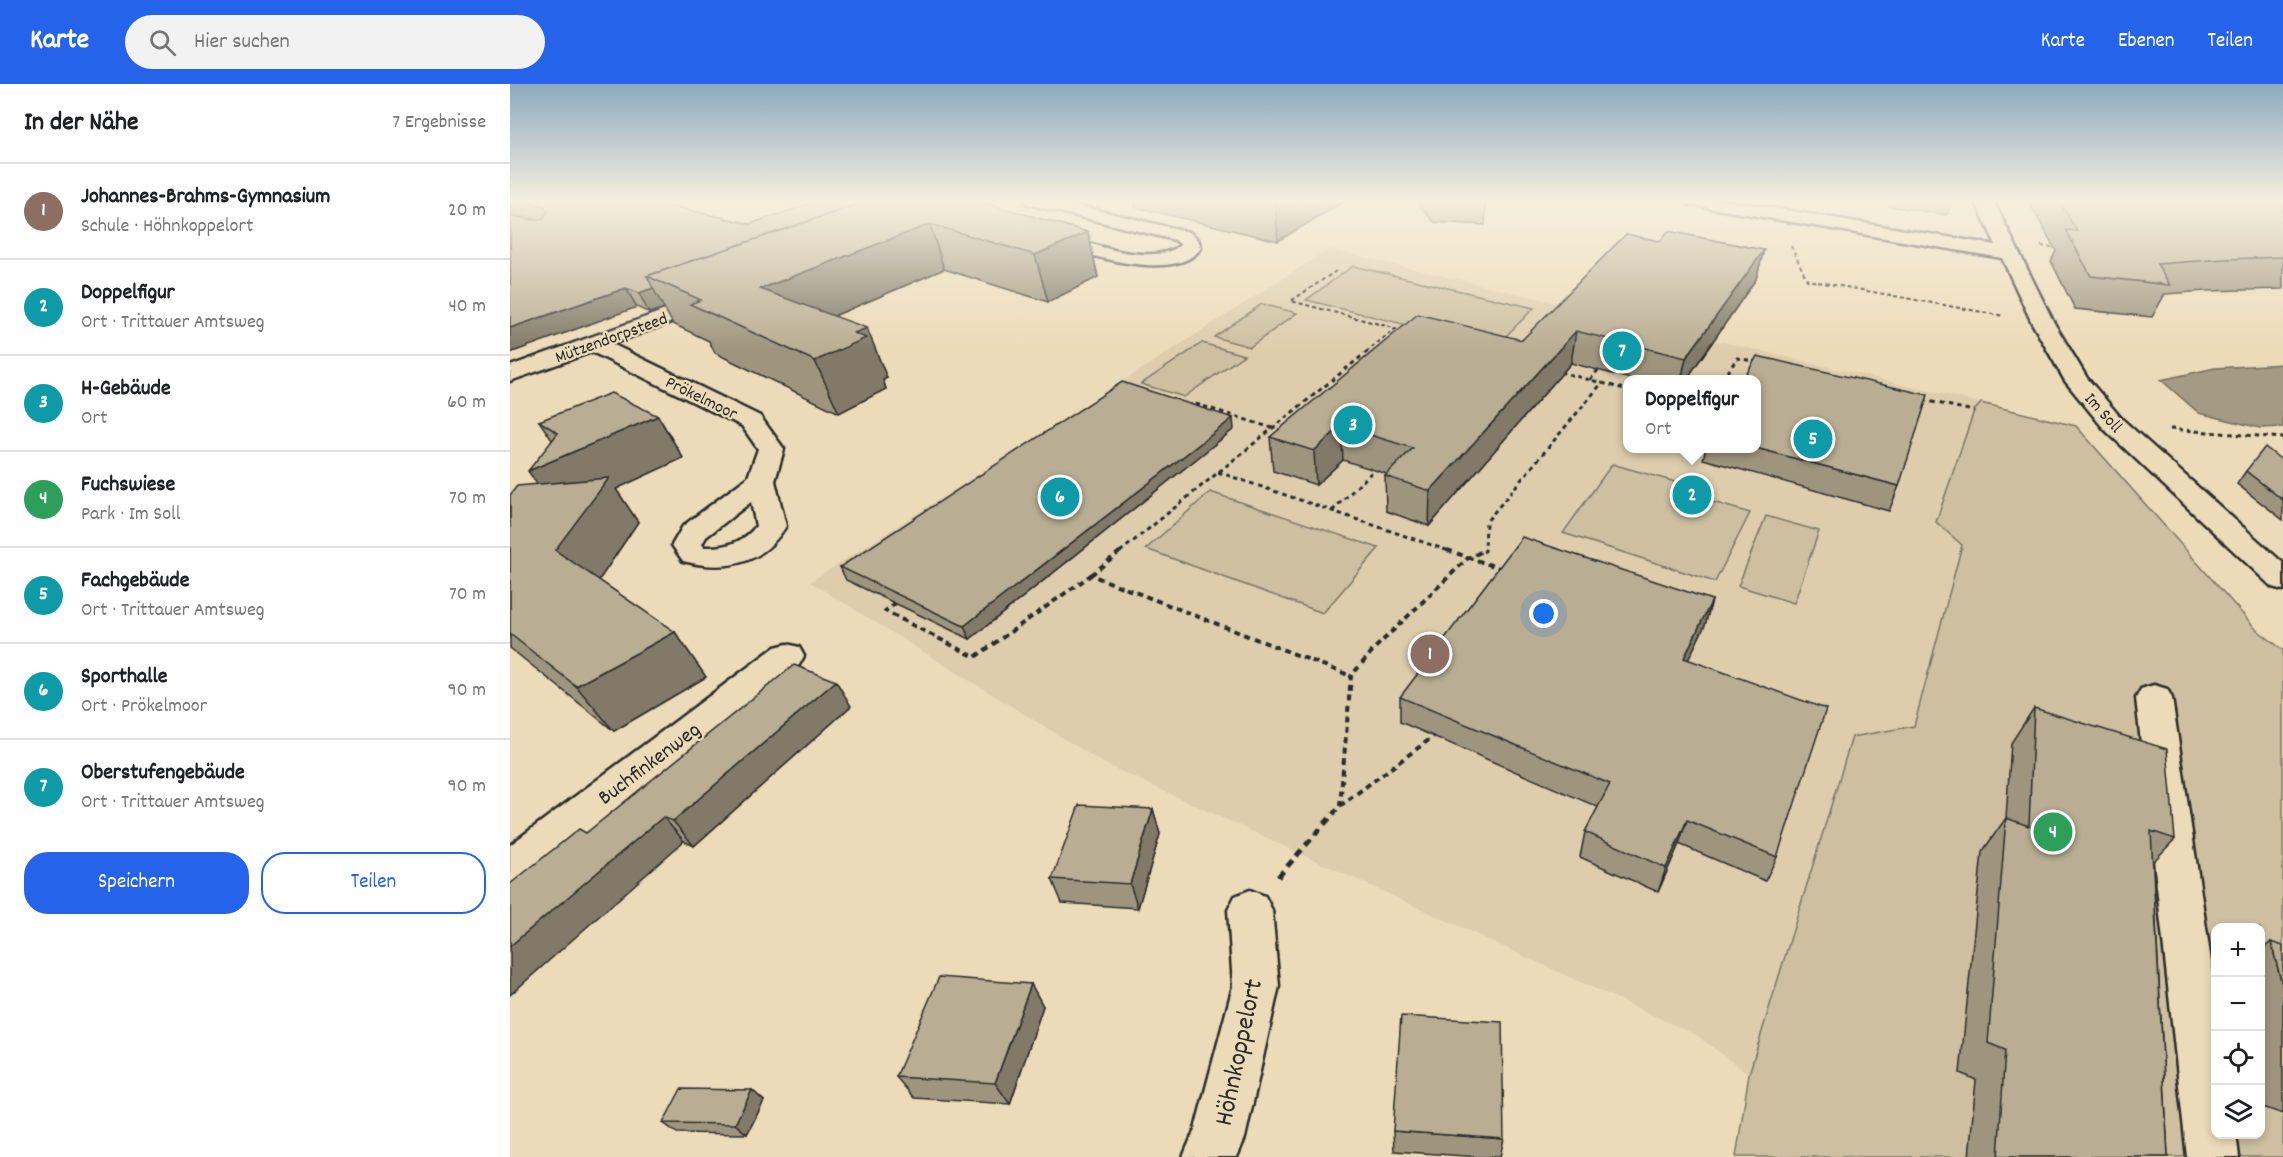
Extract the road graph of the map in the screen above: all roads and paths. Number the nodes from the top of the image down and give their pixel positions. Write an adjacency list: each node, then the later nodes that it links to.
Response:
1 (1103, 250): 2 (street)
2 (1187, 250)
3 (2008, 250): 7 (street, Im Soll)
4 (1336, 271): 8 (path)
5 (1807, 280): 7 (path)
6 (728, 294): 10 (street, Mützendorpsteed)
7 (2043, 323): 22 (street, Im Soll)
8 (1395, 328): 9 (path); 23 (path)
9 (1406, 331)
10 (592, 343): 14 (street, Mützendorpsteed); 27 (street, Prökelmoor)
11 (1760, 363): 15 (path)
12 (1598, 370): 16 (path)
13 (1557, 371): 16 (path)
14 (510, 374)
15 (1726, 375)
16 (1590, 380): 17 (path)
17 (1602, 383): 18 (path); 29 (path)
18 (1623, 389)
19 (1917, 399): 21 (path)
20 (1187, 408): 23 (path)
21 (1974, 411)
22 (2113, 424): 24 (path); 32 (street, Im Soll)
23 (1272, 428): 26 (path)
24 (2283, 438)
25 (1374, 470): 28 (path)
26 (1218, 472): 28 (path); 31 (path)
27 (761, 481)
28 (1332, 511): 29 (path)
29 (1468, 558): 30 (path); 35 (path)
30 (1511, 573)
31 (1091, 575): 33 (path); 35 (path)
32 (2283, 580)
33 (896, 603)
34 (787, 656): 39 (street, Buchfinkenweg)
35 (1351, 676): 38 (path)
36 (2154, 698): 42 (street)
37 (1434, 736): 38 (path)
38 (1340, 806): 40 (path)
39 (510, 869)
40 (1250, 910): 41 (street, Höhnkoppelort)
41 (1209, 1157)
42 (2213, 1157)

